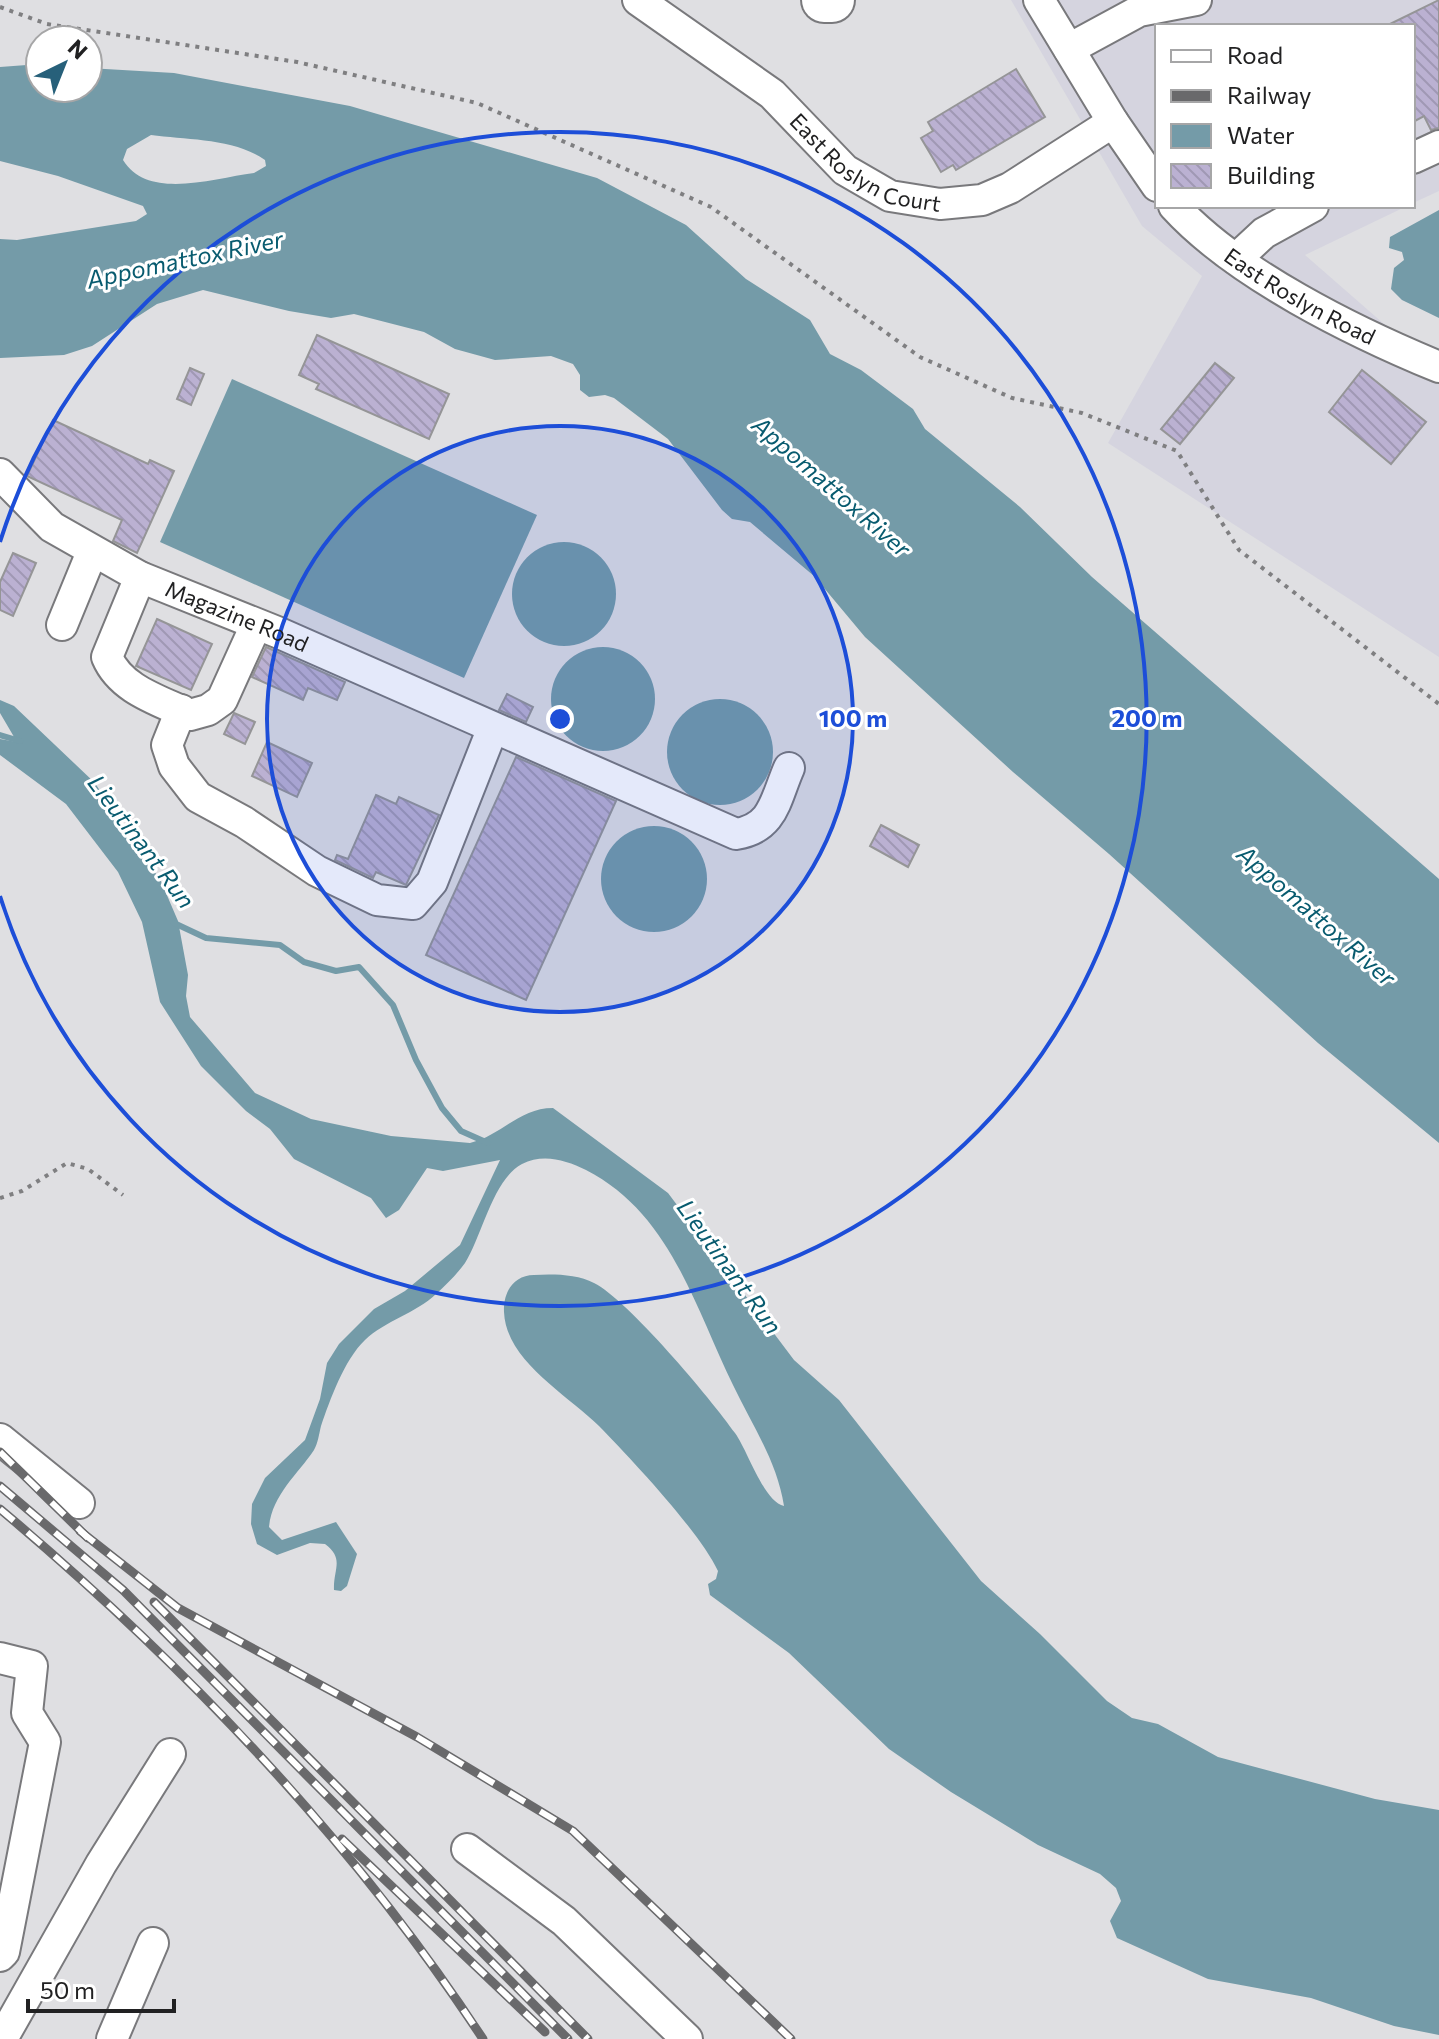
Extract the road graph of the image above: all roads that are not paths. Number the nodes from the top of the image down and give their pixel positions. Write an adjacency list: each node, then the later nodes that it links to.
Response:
1 (638, 0): 7 (street, East Roslyn Court)
2 (824, 0): 3 (highway)
3 (832, 0)
4 (1039, 0): 6 (street)
5 (1196, 0): 6 (street)
6 (1069, 49): 7 (street)
7 (1113, 122): 10 (street)
8 (1439, 146): 9 (street)
9 (1415, 157)
10 (1155, 183)
11 (1176, 208): 13 (street, East Roslyn Road)
12 (1309, 208): 13 (street)
13 (1236, 259): 14 (street, East Roslyn Road)
14 (1439, 367)
15 (0, 474): 16 (street, Magazine Road)
16 (92, 552): 17 (street, Magazine Road); 18 (street)
17 (140, 577): 19 (street, Magazine Road); 20 (street)
18 (62, 625)
19 (256, 625): 20 (street); 21 (street, Magazine Road)
20 (181, 710): 21 (street)
21 (492, 730): 22 (street, Magazine Road)
22 (789, 768)
23 (0, 1439): 24 (street)
24 (79, 1503)
25 (0, 1658): 29 (street)
26 (170, 1754): 30 (street)
27 (467, 1849): 32 (street)
28 (153, 1943): 31 (street)
29 (0, 1956)
30 (2, 2039)
31 (112, 2039)
32 (687, 2039)

